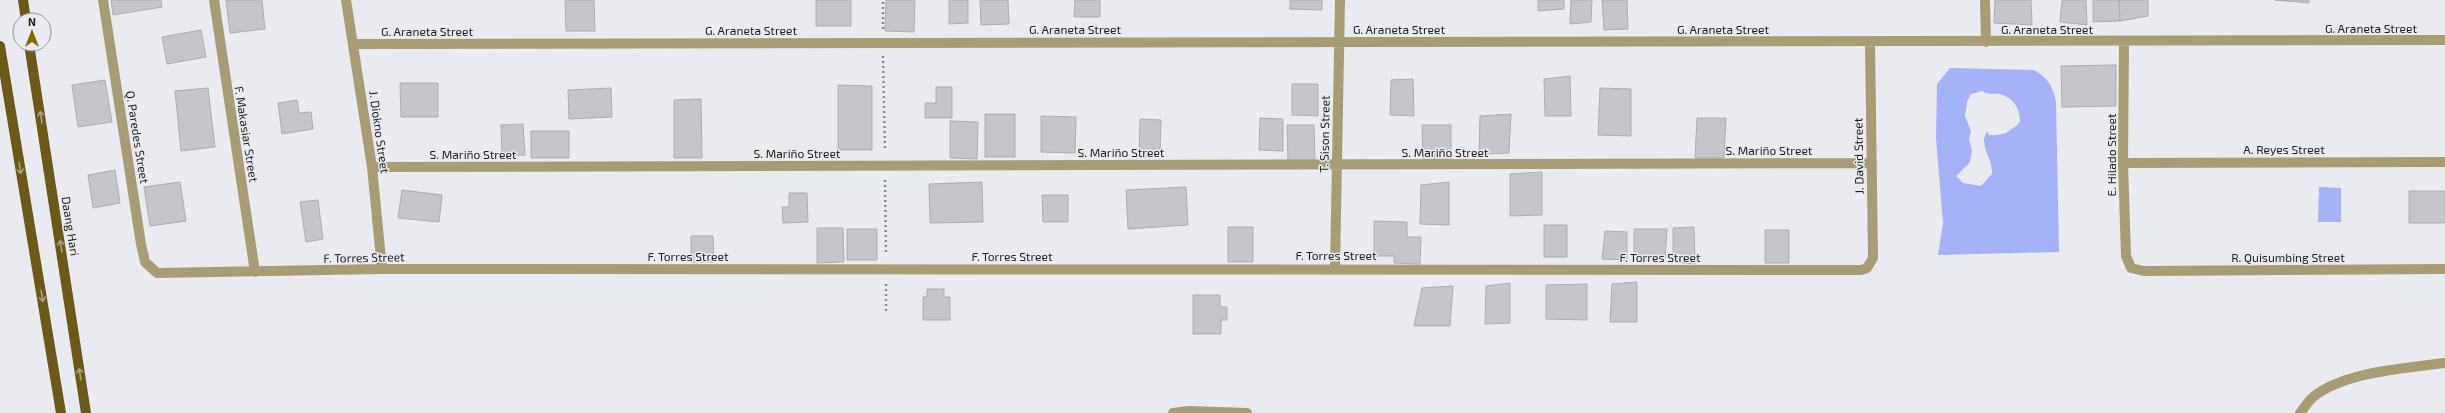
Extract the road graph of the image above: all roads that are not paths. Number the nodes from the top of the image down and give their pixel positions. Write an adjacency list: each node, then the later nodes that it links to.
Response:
1 (22, 0): 7 (main road)
2 (104, 0): 27 (street, Q. Paredes Street)
3 (214, 0): 26 (street, F. Makasiar Street)
4 (346, 0): 13 (street, J. Diokno Street)
5 (1340, 0): 9 (street, T. Sison Street)
6 (1985, 0): 11 (street)
7 (24, 12)
8 (2445, 40): 12 (street, G. Araneta Street)
9 (1339, 42): 10 (street, G. Araneta Street); 13 (street, G. Araneta Street); 19 (street, T. Sison Street)
10 (1870, 42): 11 (street, G. Araneta Street); 17 (street, J. David Street)
11 (1986, 42): 12 (street, G. Araneta Street)
12 (2124, 42): 18 (street, E. Hilado Street)
13 (354, 44): 20 (street, J. Diokno Street)
14 (0, 46): 29 (main road, one-way to 29)
15 (30, 52): 30 (main road, Daang Hari, one-way to 15)
16 (2445, 162): 18 (street, A. Reyes Street)
17 (1870, 163): 19 (street, S. Mariño Street); 22 (street, J. David Street)
18 (2123, 163): 23 (street, E. Hilado Street)
19 (1336, 164): 20 (street, S. Mariño Street); 21 (street, T. Sison Street)
20 (372, 167): 24 (street, J. Diokno Street)
21 (1335, 268): 22 (street, F. Torres Street); 24 (street, F. Torres Street)
22 (1867, 268)
23 (2131, 268): 25 (street, R. Quisumbing Street)
24 (382, 269): 26 (street, F. Torres Street)
25 (2445, 269)
26 (254, 272): 27 (street, F. Torres Street)
27 (156, 273)
28 (2445, 363): 33 (street)
29 (61, 413)
30 (86, 413)
31 (1173, 413): 32 (street)
32 (1247, 413)
33 (2300, 413)

